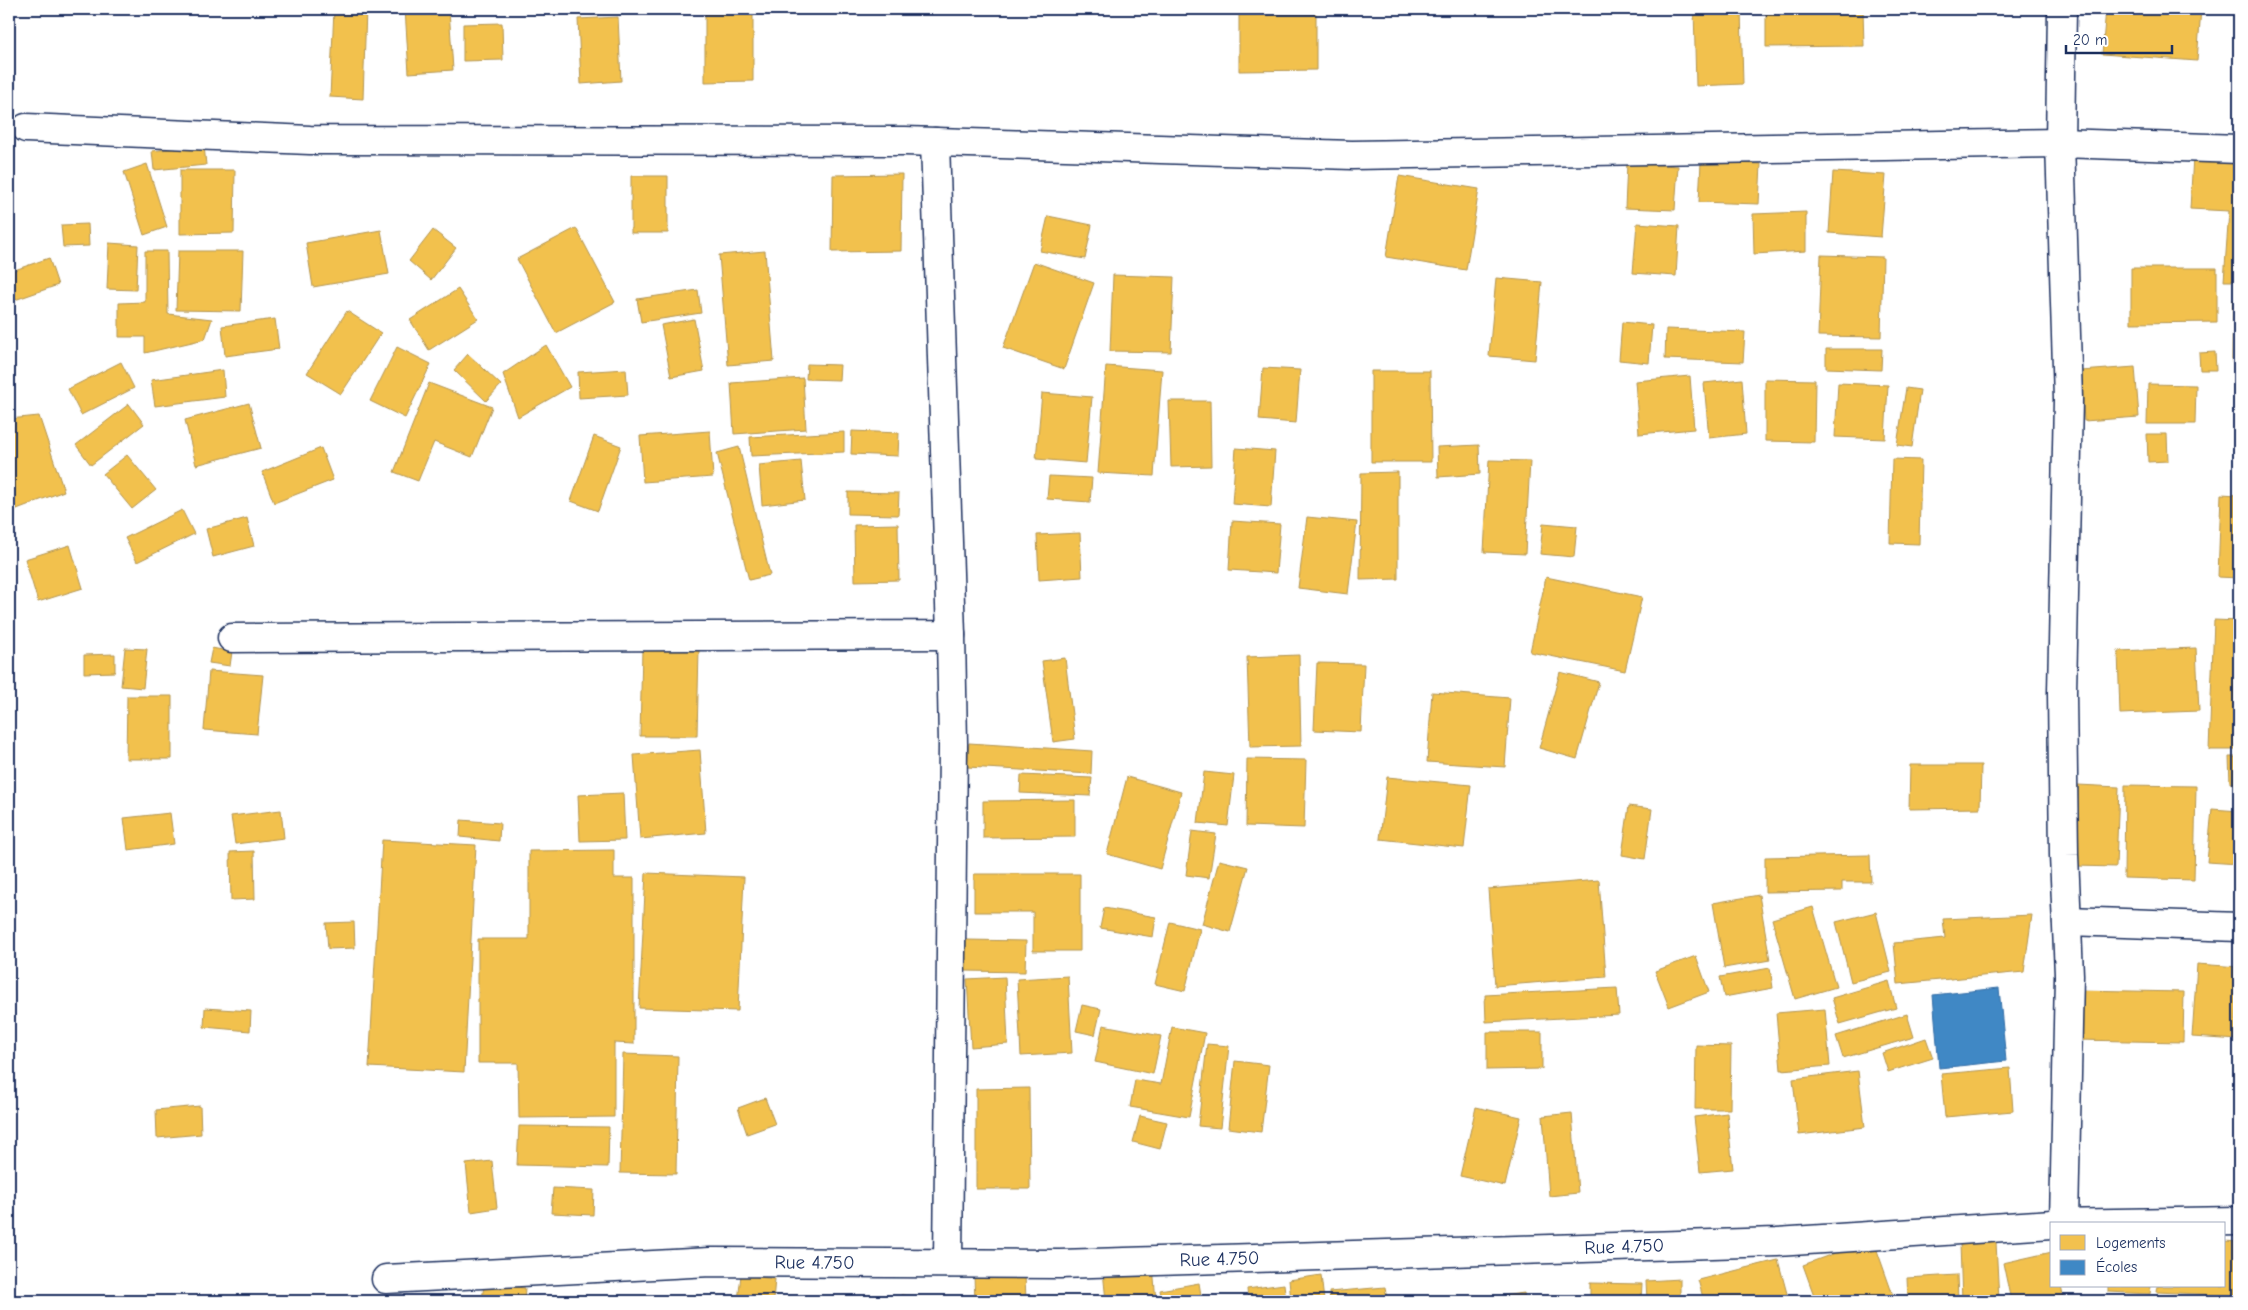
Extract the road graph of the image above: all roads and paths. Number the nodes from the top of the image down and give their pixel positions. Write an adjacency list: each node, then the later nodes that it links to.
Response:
1 (2062, 9): 4 (street)
2 (26, 128): 3 (street)
3 (935, 142): 4 (street); 6 (street)
4 (2060, 143): 5 (street); 8 (street)
5 (2239, 149)
6 (951, 635): 7 (street); 14 (street)
7 (232, 638)
8 (2067, 921): 9 (street); 11 (street)
9 (2239, 927)
10 (2239, 1221): 12 (street, Rue 4.750)
11 (2057, 1222)
12 (2178, 1222)
13 (2050, 1224): 14 (street, Rue 4.750)
14 (948, 1263): 15 (street, Rue 4.750)
15 (386, 1279)

